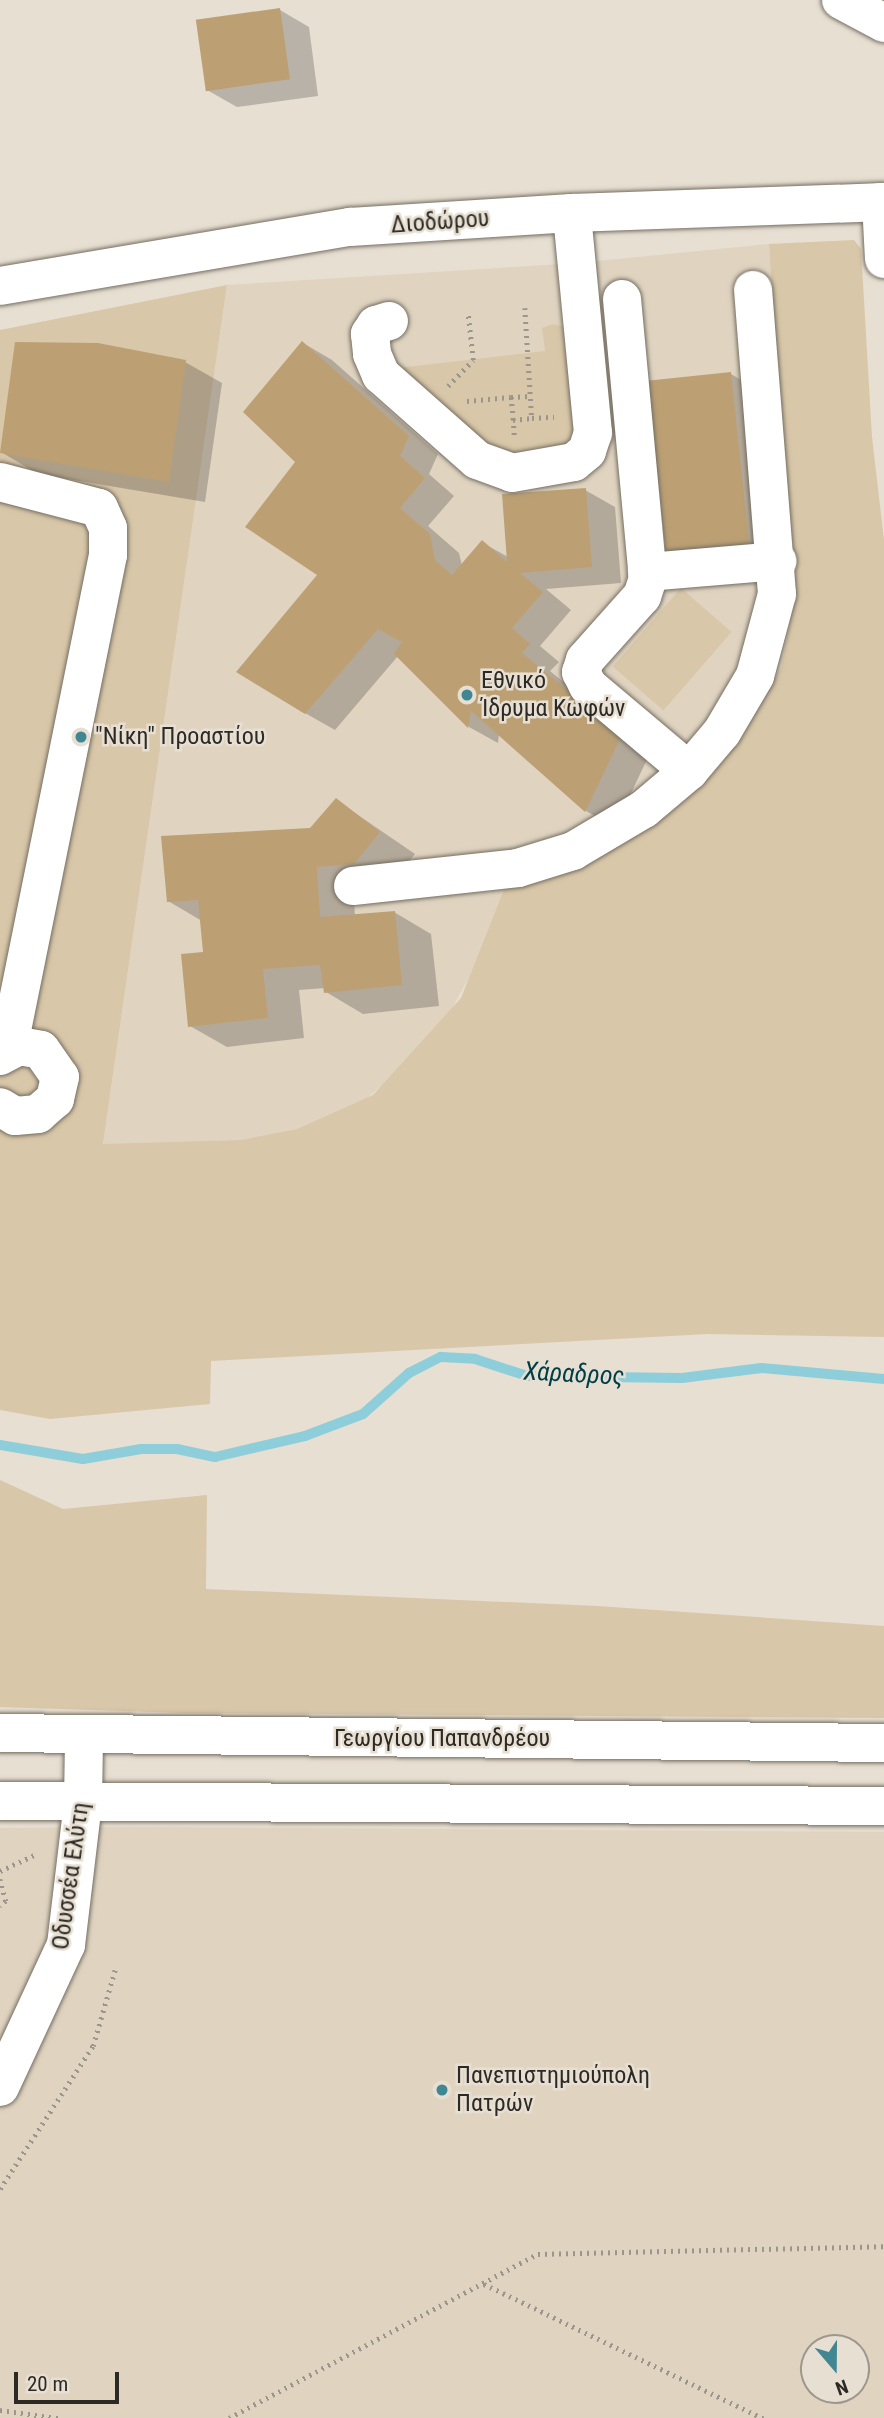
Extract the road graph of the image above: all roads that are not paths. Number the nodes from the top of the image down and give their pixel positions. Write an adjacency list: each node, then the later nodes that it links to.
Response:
1 (841, 0): 2 (main road)
2 (884, 23)
3 (883, 201): 4 (main road, Διοδώρου); 5 (main road)
4 (572, 213): 6 (main road, Διοδώρου); 9 (main road)
5 (884, 259)
6 (0, 286)
7 (753, 290): 11 (main road)
8 (622, 299): 12 (main road)
9 (389, 321)
10 (0, 482): 15 (main road)
11 (778, 561): 12 (main road); 13 (main road)
12 (647, 572): 13 (main road)
13 (688, 771): 14 (main road)
14 (353, 886)
15 (4, 1053): 16 (main road)
16 (0, 1107)
17 (0, 1733): 18 (main road, Γεωργίου Παπανδρέου)
18 (84, 1736): 19 (main road, Γεωργίου Παπανδρέου); 21 (main road, Οδυσσέα Ελύτη)
19 (884, 1743)
20 (0, 1801): 21 (main road)
21 (83, 1803): 22 (main road); 23 (main road, Οδυσσέα Ελύτη)
22 (884, 1806)
23 (0, 2087)

